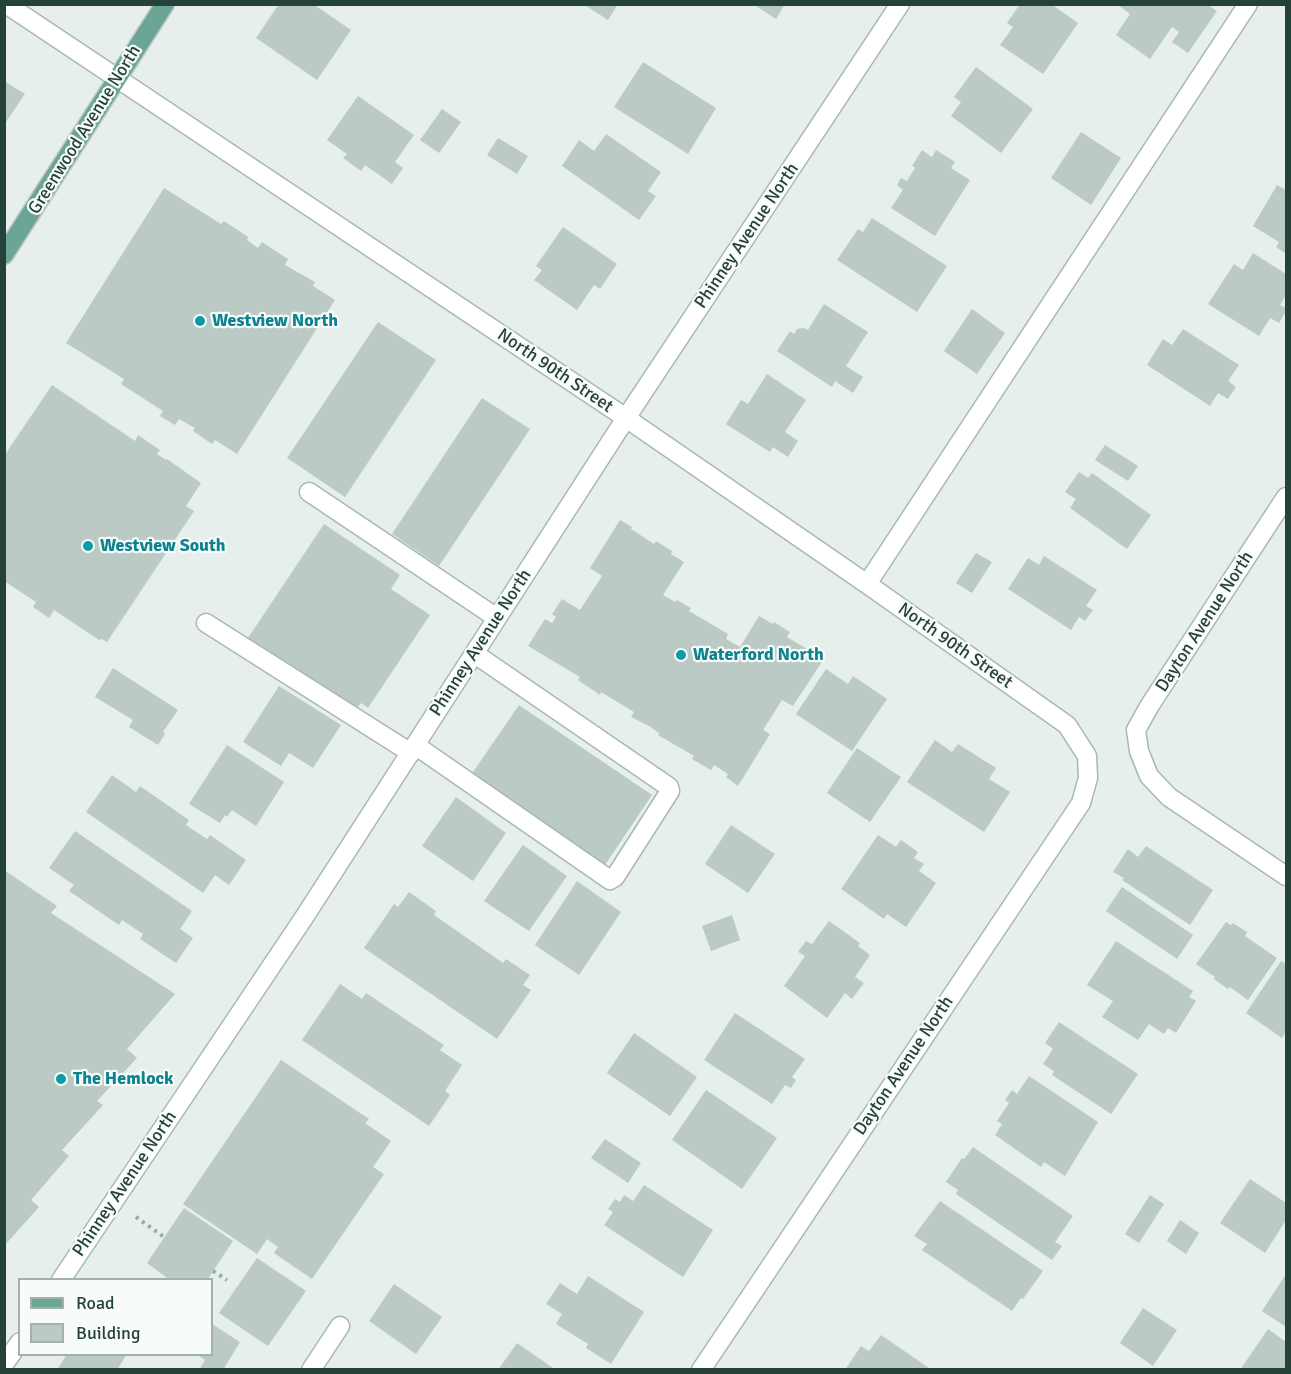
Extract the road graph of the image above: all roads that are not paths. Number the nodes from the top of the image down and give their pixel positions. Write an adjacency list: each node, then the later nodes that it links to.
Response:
1 (6, 4): 5 (street, North 90th Street)
2 (165, 4): 5 (main road, Greenwood Avenue North)
3 (900, 4): 7 (street, Phinney Avenue North)
4 (1248, 4): 10 (street)
5 (117, 79): 6 (main road, Greenwood Avenue North); 7 (street, North 90th Street)
6 (4, 255)
7 (626, 418): 10 (street, North 90th Street); 11 (street, Phinney Avenue North)
8 (309, 492): 11 (street)
9 (1287, 497): 16 (street, Dayton Avenue North)
10 (867, 584): 15 (street, North 90th Street)
11 (497, 618): 13 (street, Phinney Avenue North)
12 (206, 623): 14 (street)
13 (475, 654): 14 (street, Phinney Avenue North); 14 (street)
14 (413, 749): 17 (street, Phinney Avenue North)
15 (1087, 756): 22 (street, Dayton Avenue North)
16 (1287, 876)
17 (62, 1278)
18 (339, 1326): 21 (street)
19 (18, 1345): 20 (street)
20 (4, 1364)
21 (311, 1370)
22 (701, 1370)

